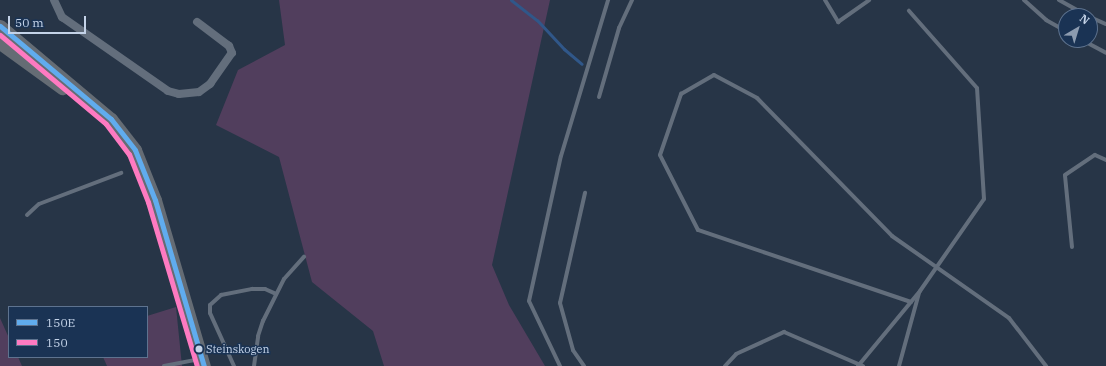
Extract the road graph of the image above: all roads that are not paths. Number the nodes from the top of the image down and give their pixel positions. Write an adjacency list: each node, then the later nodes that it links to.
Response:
1 (54, 0): 10 (street)
2 (608, 0): 34 (lane)
3 (632, 0): 17 (lane)
4 (825, 0): 5 (lane)
5 (869, 0)
6 (1026, 0): 12 (lane)
7 (1058, 0): 8 (lane)
8 (1073, 8)
9 (909, 11): 24 (lane)
10 (197, 22)
11 (0, 26): 16 (main road)
12 (1058, 27)
13 (0, 43): 16 (main road)
14 (1097, 48): 15 (lane)
15 (1106, 53)
16 (82, 97): 28 (main road)
17 (599, 97)
18 (1106, 160): 22 (lane)
19 (121, 173): 21 (lane)
20 (585, 193): 35 (lane)
21 (27, 215)
22 (1072, 247)
23 (304, 257): 26 (lane)
24 (936, 268): 25 (lane); 27 (lane); 38 (lane)
25 (920, 291): 27 (lane); 37 (lane)
26 (276, 294): 32 (lane); 33 (lane)
27 (911, 302): 30 (lane)
28 (203, 362): 29 (lane)
29 (178, 365): 31 (lane)
30 (860, 365): 36 (lane)
31 (164, 366)
32 (234, 366)
33 (254, 366)
34 (560, 366)
35 (584, 366)
36 (725, 366)
37 (899, 366)
38 (1046, 366)

